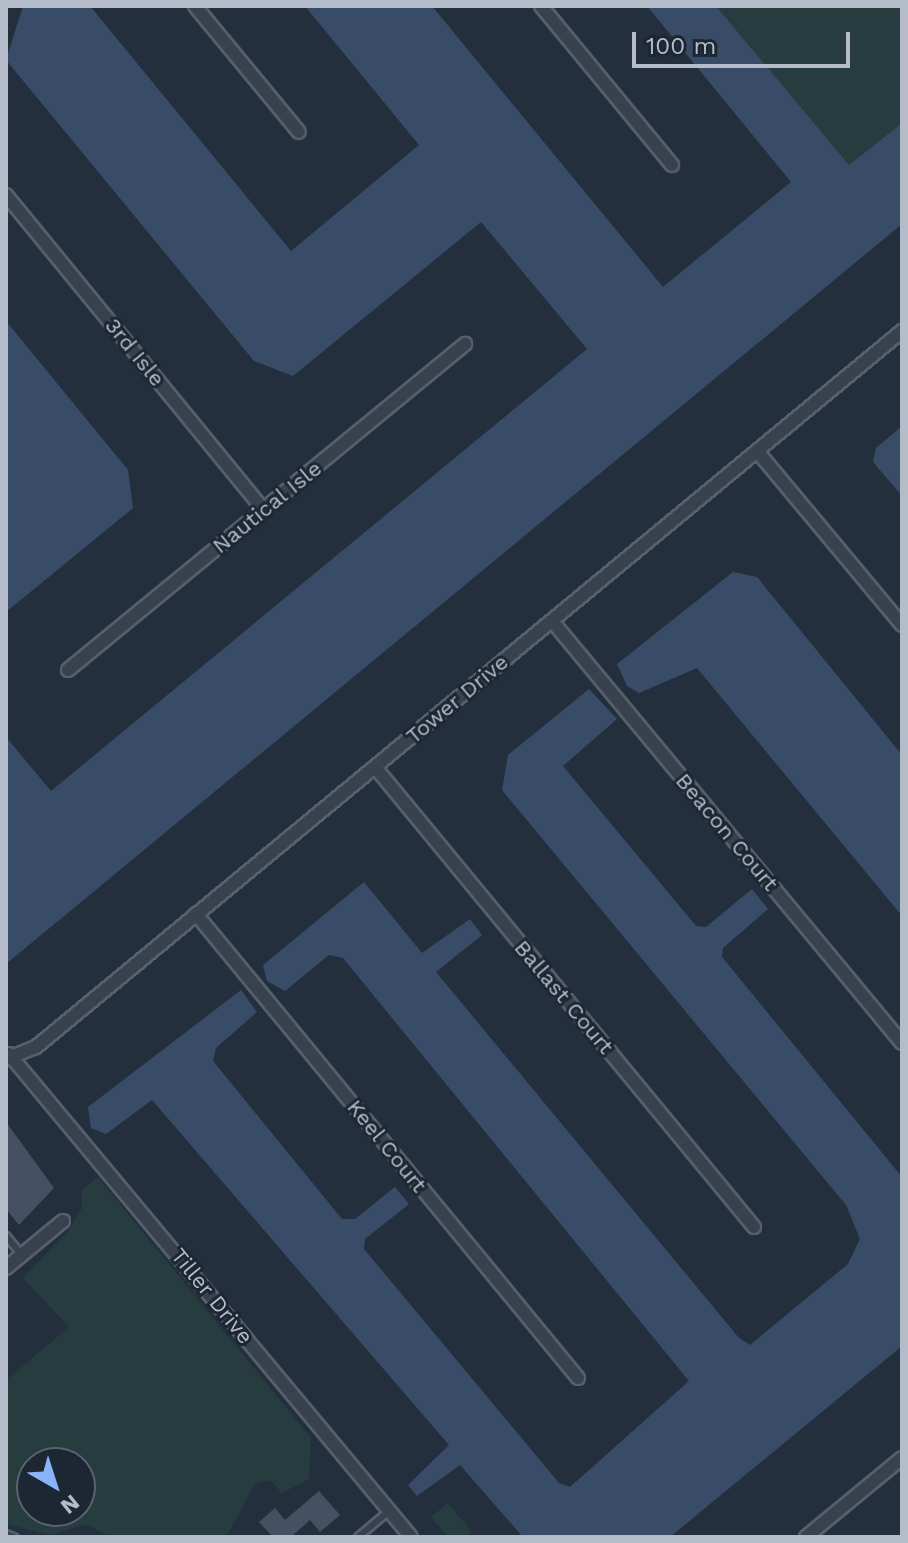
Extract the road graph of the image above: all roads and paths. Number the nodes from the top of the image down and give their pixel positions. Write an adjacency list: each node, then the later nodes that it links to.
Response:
1 (195, 6): 3 (street)
2 (541, 6): 4 (street)
3 (299, 132)
4 (672, 165)
5 (6, 195): 9 (street, 3rd Isle)
6 (902, 331): 8 (street, Tower Drive)
7 (465, 344): 9 (street, Nautical Isle)
8 (757, 451): 10 (street, Tower Drive); 11 (street)
9 (263, 509): 12 (street, Nautical Isle)
10 (552, 621): 13 (street, Tower Drive); 15 (street, Beacon Court)
11 (902, 625)
12 (68, 670)
13 (375, 767): 14 (street, Tower Drive); 18 (street, Ballast Court)
14 (196, 914): 16 (street, Tower Drive); 22 (street, Keel Court)
15 (902, 1043)
16 (8, 1055): 24 (street, Tiller Drive)
17 (63, 1221): 20 (street)
18 (754, 1227)
19 (6, 1236): 20 (lane)
20 (22, 1255): 21 (street)
21 (6, 1268)
22 (578, 1378)
23 (902, 1458): 29 (street)
24 (389, 1511): 27 (lane); 28 (street, Tiller Drive)
25 (6, 1534): 26 (lane)
26 (14, 1537)
27 (358, 1537)
28 (411, 1537)
29 (806, 1537)

